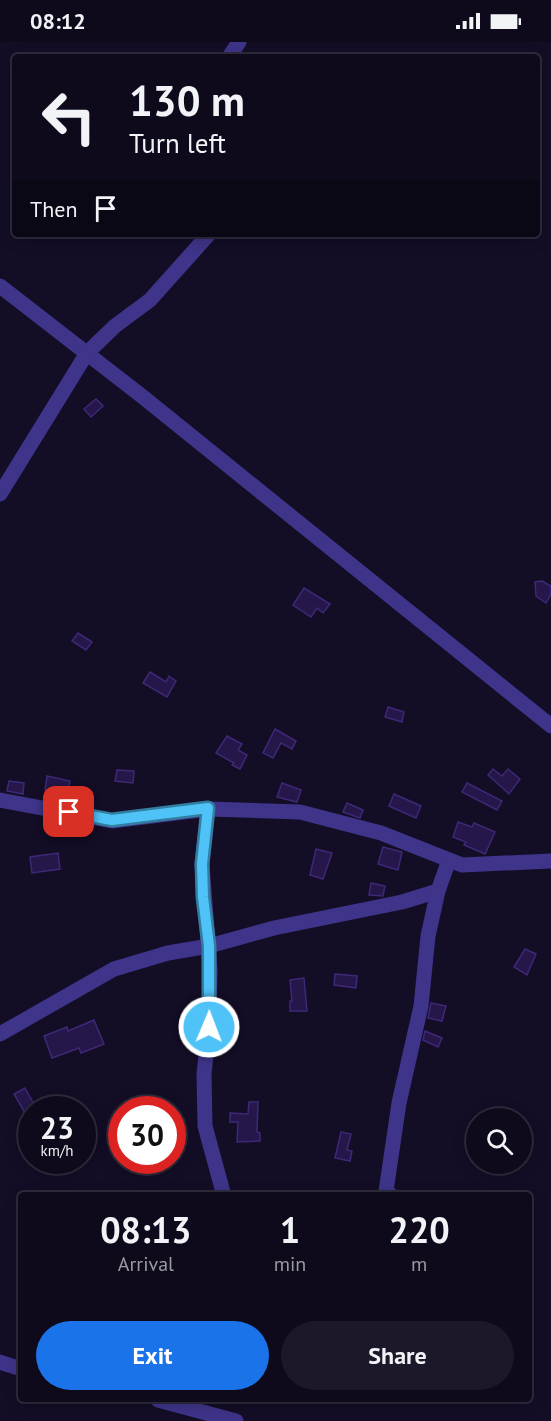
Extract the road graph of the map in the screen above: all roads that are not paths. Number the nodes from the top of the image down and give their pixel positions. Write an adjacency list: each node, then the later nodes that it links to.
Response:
1 (206, 237): 3 (street)
2 (0, 286): 3 (street)
3 (87, 353): 4 (street); 5 (street)
4 (0, 494)
5 (551, 726)
6 (0, 800): 7 (street)
7 (208, 808): 8 (street); 11 (street)
8 (449, 860): 9 (street); 10 (street)
9 (551, 861)
10 (438, 891): 11 (street); 14 (street)
11 (209, 946): 12 (street); 13 (street)
12 (0, 1034)
13 (223, 1192)
14 (387, 1192)
15 (0, 1362): 16 (street)
16 (18, 1368)
17 (174, 1402): 18 (street)
18 (207, 1406): 19 (street)
19 (236, 1421)

